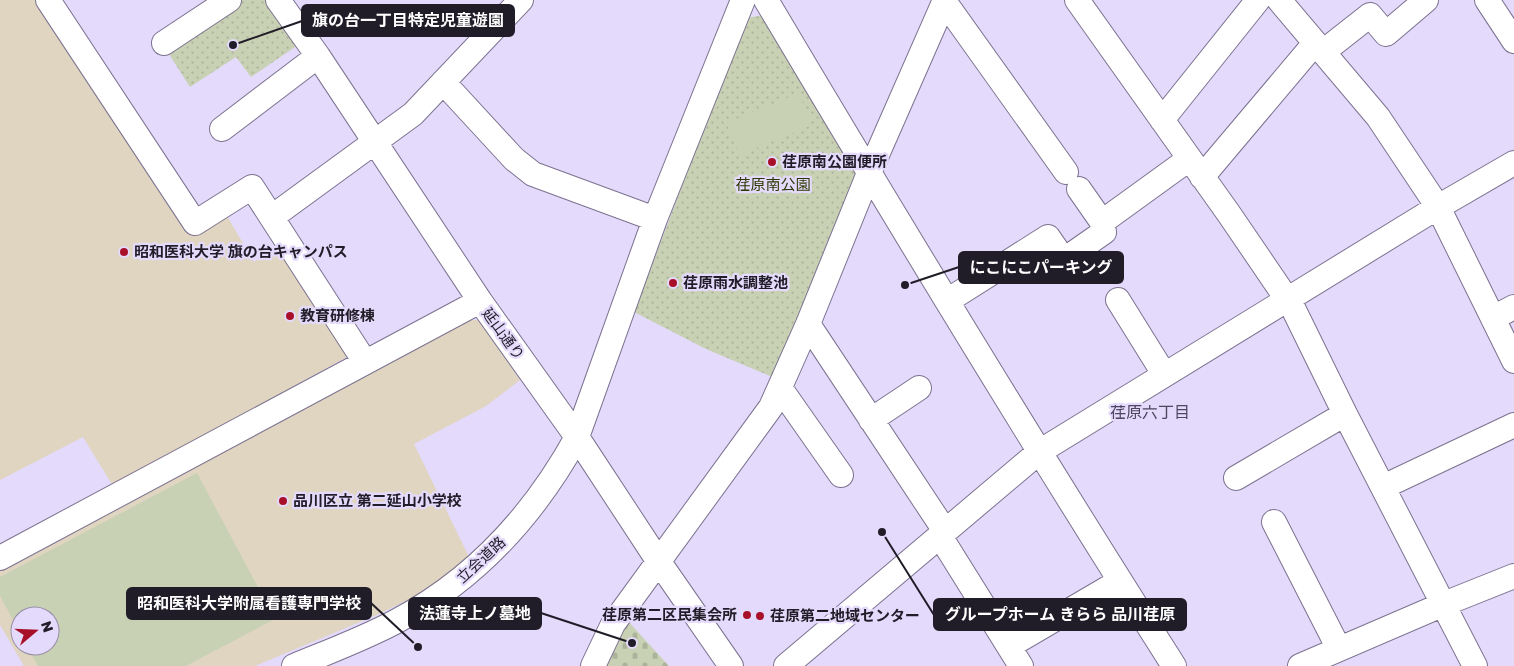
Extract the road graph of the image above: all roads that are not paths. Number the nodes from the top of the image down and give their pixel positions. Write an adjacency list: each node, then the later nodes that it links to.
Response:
1 (48, 0): 25 (street)
2 (229, 0): 14 (street)
3 (278, 0): 16 (street, 延山通り)
4 (521, 0): 17 (street)
5 (743, 0): 26 (street, 立会道路)
6 (766, 0): 23 (street)
7 (945, 0): 23 (street); 27 (street)
8 (1077, 0): 18 (street)
9 (1258, 0): 18 (street)
10 (1280, 0): 15 (street)
11 (1426, 0): 15 (street)
12 (1487, 0): 13 (street)
13 (1514, 41)
14 (164, 43)
15 (1319, 47): 22 (street); 24 (street)
16 (318, 56): 19 (street); 20 (street, 延山通り)
17 (443, 82): 20 (street); 26 (street)
18 (1162, 120): 22 (street)
19 (222, 129)
20 (375, 142): 25 (street); 30 (street, 延山通り)
21 (1514, 163): 24 (street)
22 (1196, 168): 27 (street); 29 (street)
23 (869, 173): 31 (street); 34 (street)
24 (1438, 207): 29 (street); 33 (street)
25 (272, 217): 36 (street)
26 (655, 219): 43 (street, 立会道路)
27 (1102, 222): 31 (street)
28 (1118, 300): 37 (street)
29 (1287, 300): 37 (street); 40 (street)
30 (480, 301): 36 (street); 43 (street, 延山通り)
31 (947, 301): 44 (street)
32 (1514, 308): 33 (street)
33 (1493, 318): 35 (street)
34 (808, 324): 38 (street); 41 (street)
35 (1514, 361)
36 (365, 362): 50 (street)
37 (1164, 374): 44 (street)
38 (780, 388): 45 (street); 51 (street)
39 (919, 388): 41 (street)
40 (1345, 414): 46 (street); 47 (street)
41 (871, 420): 49 (street)
42 (1514, 425): 47 (street)
43 (577, 437): 51 (street, 延山通り); 57 (street, 立会道路)
44 (1039, 452): 49 (street); 53 (street)
45 (840, 475)
46 (1236, 478)
47 (1383, 487): 54 (street)
48 (1274, 522): 56 (street)
49 (943, 534): 55 (street); 60 (street)
50 (0, 558)
51 (659, 562): 58 (street); 59 (street, 延山通り)
52 (1514, 576): 54 (street)
53 (1120, 581): 55 (street); 62 (street)
54 (1444, 604): 56 (street); 63 (street)
55 (1009, 646): 61 (street)
56 (1321, 660)
57 (294, 666)
58 (594, 666)
59 (731, 666)
60 (786, 666)
61 (1021, 666)
62 (1174, 666)
63 (1475, 666)

